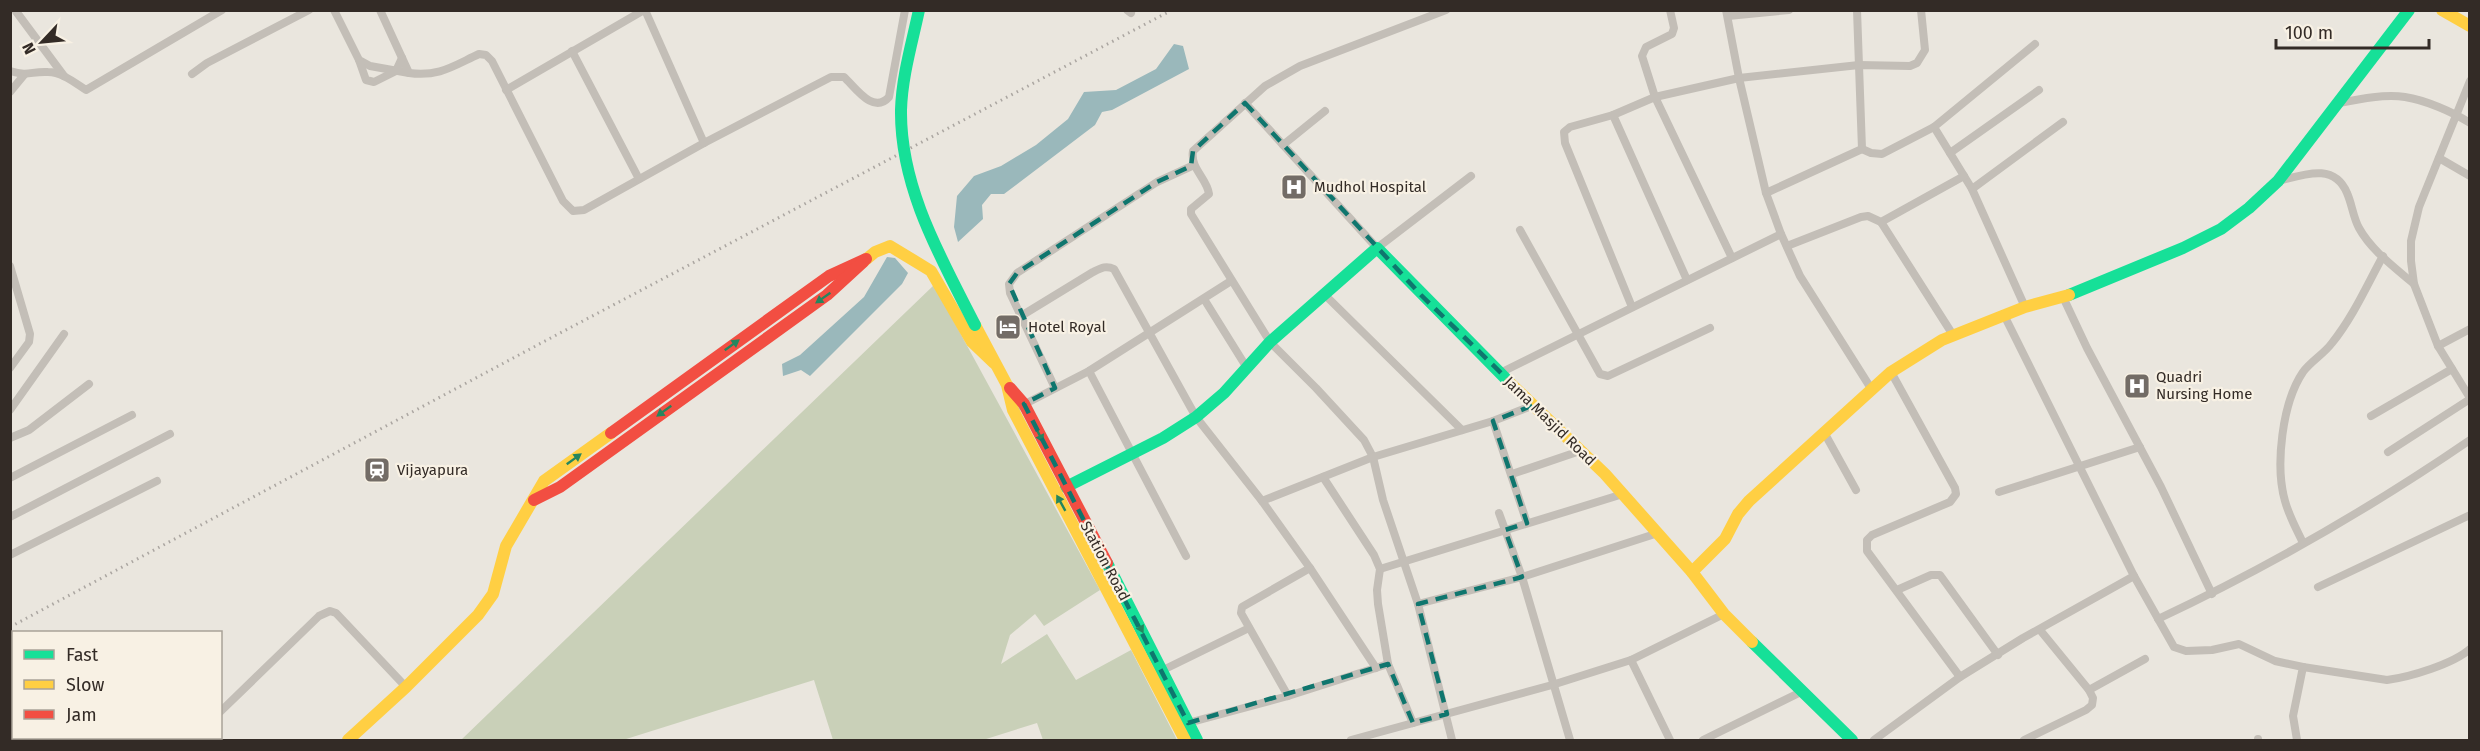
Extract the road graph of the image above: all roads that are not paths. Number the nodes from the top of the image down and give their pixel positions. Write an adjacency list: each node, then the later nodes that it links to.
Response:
1 (15, 10): 29 (street)
2 (222, 10): 29 (street)
3 (309, 10): 27 (street)
4 (334, 10): 22 (street)
5 (381, 10): 21 (street)
6 (644, 10): 20 (street); 44 (street)
7 (905, 10): 44 (street)
8 (919, 10): 83 (street, Station Road, bridge)
9 (1446, 10): 36 (street)
10 (1670, 10): 35 (street)
11 (1789, 10): 16 (street)
12 (1857, 10): 23 (street)
13 (1921, 10): 23 (street)
14 (2409, 10): 37 (street)
15 (2442, 10): 18 (street)
16 (1775, 11): 17 (street)
17 (1727, 14): 30 (street)
18 (2469, 26)
19 (2035, 45): 43 (street)
20 (572, 51): 32 (street); 53 (street)
21 (402, 58): 24 (street); 26 (street)
22 (359, 60): 24 (street); 24 (street)
23 (1859, 65): 30 (street); 46 (street)
24 (396, 70): 26 (street)
25 (10, 71): 28 (street)
26 (409, 73): 32 (street)
27 (192, 74)
28 (24, 75): 29 (street); 34 (street)
29 (64, 76)
30 (1739, 78): 35 (street); 56 (street)
31 (2469, 81): 39 (street)
32 (506, 90): 53 (street)
33 (2039, 90): 47 (street)
34 (10, 92)
35 (1655, 97): 40 (street); 63 (street)
36 (1245, 103): 45 (street, Jama Masjid Road); 49 (street)
37 (2340, 103): 39 (street); 54 (street)
38 (1325, 111): 45 (street)
39 (2456, 114): 42 (street); 48 (street)
40 (1613, 115): 65 (street); 71 (street)
41 (2063, 122): 55 (street)
42 (2469, 123)
43 (1934, 127): 46 (street); 47 (street)
44 (704, 144): 53 (street)
45 (1284, 145): 61 (street, Jama Masjid Road)
46 (1862, 149): 56 (street)
47 (1950, 153): 51 (street)
48 (2439, 158): 52 (street); 67 (street)
49 (1194, 165): 66 (street); 74 (street)
50 (1471, 176): 61 (street)
51 (1964, 176): 55 (street); 57 (street)
52 (2469, 176)
53 (639, 179)
54 (2278, 182): 62 (street); 69 (street)
55 (1971, 189): 72 (street)
56 (1766, 192): 59 (street)
57 (1881, 222): 60 (street); 79 (street)
58 (1521, 230): 80 (street)
59 (1781, 234): 60 (street); 63 (street)
60 (1787, 246): 92 (street)
61 (1377, 248): 68 (street); 89 (street, Jama Masjid Road)
62 (2383, 256): 67 (street); 127 (street)
63 (1732, 258): 65 (street)
64 (10, 266): 84 (street)
65 (1687, 280): 71 (street)
66 (1231, 281): 70 (street); 81 (street)
67 (2414, 285): 82 (street)
68 (1325, 295): 81 (street); 101 (street)
69 (2063, 297): 72 (street); 106 (street)
70 (1204, 299): 77 (street); 85 (street)
71 (1632, 308): 80 (street)
72 (2025, 308): 73 (street)
73 (2004, 315): 79 (street); 111 (street)
74 (1021, 316): 77 (street); 91 (street)
75 (1710, 328): 80 (street)
76 (2469, 329): 82 (street)
77 (1150, 333): 87 (street); 99 (street)
78 (64, 334): 96 (street)
79 (1953, 334): 88 (street)
80 (1578, 335): 89 (street)
81 (1270, 342): 85 (street); 110 (street)
82 (2438, 346): 86 (street)
83 (997, 366): 95 (street, Station Road); 154 (street)
84 (10, 368)
85 (1247, 368): 99 (street)
86 (2452, 369): 93 (street); 98 (street)
87 (1089, 371): 91 (street); 109 (street)
88 (1891, 372): 92 (street); 137 (street)
89 (1500, 374): 94 (street, Jama Masjid Road)
90 (89, 384): 104 (street)
91 (1055, 388): 95 (street)
92 (1872, 390): 103 (street)
93 (2469, 398): 108 (street)
94 (1534, 405): 100 (street); 107 (street, Jama Masjid Road)
95 (1018, 407): 116 (street, Station Road, one-way to 116); 163 (street, Station Road, one-way to 95)
96 (10, 410)
97 (132, 415): 114 (street)
98 (2371, 416)
99 (1196, 417): 109 (street); 120 (street)
100 (1494, 421): 101 (street); 112 (street)
101 (1462, 430): 110 (street)
102 (170, 434): 123 (street)
103 (1825, 434): 117 (street); 133 (street)
104 (11, 436)
105 (2469, 440): 127 (street)
106 (2140, 447): 111 (street); 138 (street)
107 (1580, 451): 112 (street); 119 (street, Jama Masjid Road)
108 (2388, 452)
109 (1132, 454): 116 (street); 129 (street)
110 (1373, 457): 113 (street); 130 (street)
111 (2081, 467): 118 (street); 134 (street)
112 (1512, 474): 124 (street)
113 (1328, 475): 120 (street); 132 (street)
114 (10, 478)
115 (157, 481): 128 (street)
116 (1066, 487): 151 (street, Station Road, one-way to 151)
117 (1856, 490)
118 (1999, 492)
119 (1623, 495): 124 (street); 126 (street, Jama Masjid Road)
120 (1262, 501): 131 (street)
121 (1499, 513): 125 (street)
122 (2469, 515): 136 (street)
123 (10, 517)
124 (1527, 524): 125 (street)
125 (1505, 530): 130 (street); 135 (street)
126 (1658, 533): 133 (street, Jama Masjid Road); 135 (street)
127 (2303, 543): 138 (street)
128 (10, 555)
129 (1186, 556)
130 (1404, 562): 132 (street); 139 (street)
131 (1310, 568): 142 (street); 150 (street)
132 (1380, 569): 148 (street)
133 (1692, 572): 140 (street, Jama Masjid Road)
134 (2134, 576): 141 (street); 143 (street)
135 (1522, 577): 139 (street); 153 (street)
136 (2318, 587)
137 (1897, 590): 145 (street); 152 (street)
138 (2212, 594): 141 (street)
139 (1418, 604): 159 (street)
140 (1724, 614): 147 (street); 156 (street, Jama Masjid Road)
141 (2158, 619): 149 (street)
142 (1249, 628): 151 (street); 157 (street)
143 (2040, 630): 145 (street); 155 (street)
144 (2469, 649): 149 (street)
145 (1998, 655): 152 (street)
146 (2145, 659): 155 (street)
147 (1631, 660): 153 (street); 168 (street)
148 (1388, 664): 150 (street); 161 (street)
149 (2303, 667): 173 (street)
150 (1376, 668): 157 (street)
151 (1163, 670): 160 (street, Station Road)
152 (1960, 677): 171 (street)
153 (1552, 685): 159 (street); 167 (street)
154 (406, 687): 158 (street); 162 (street)
155 (2089, 690): 172 (street)
156 (1803, 691): 169 (street); 170 (street, Jama Masjid Road)
157 (1288, 696): 160 (street)
158 (222, 710)
159 (1447, 714): 161 (street); 166 (street)
160 (1188, 723): 164 (street, Station Road)
161 (1413, 723): 165 (street)
162 (348, 741)
163 (1185, 741)
164 (1197, 741)
165 (1351, 741)
166 (1452, 741)
167 (1570, 741)
168 (1670, 741)
169 (1703, 741)
170 (1852, 741)
171 (1874, 741)
172 (2024, 741)
173 (2297, 741)

